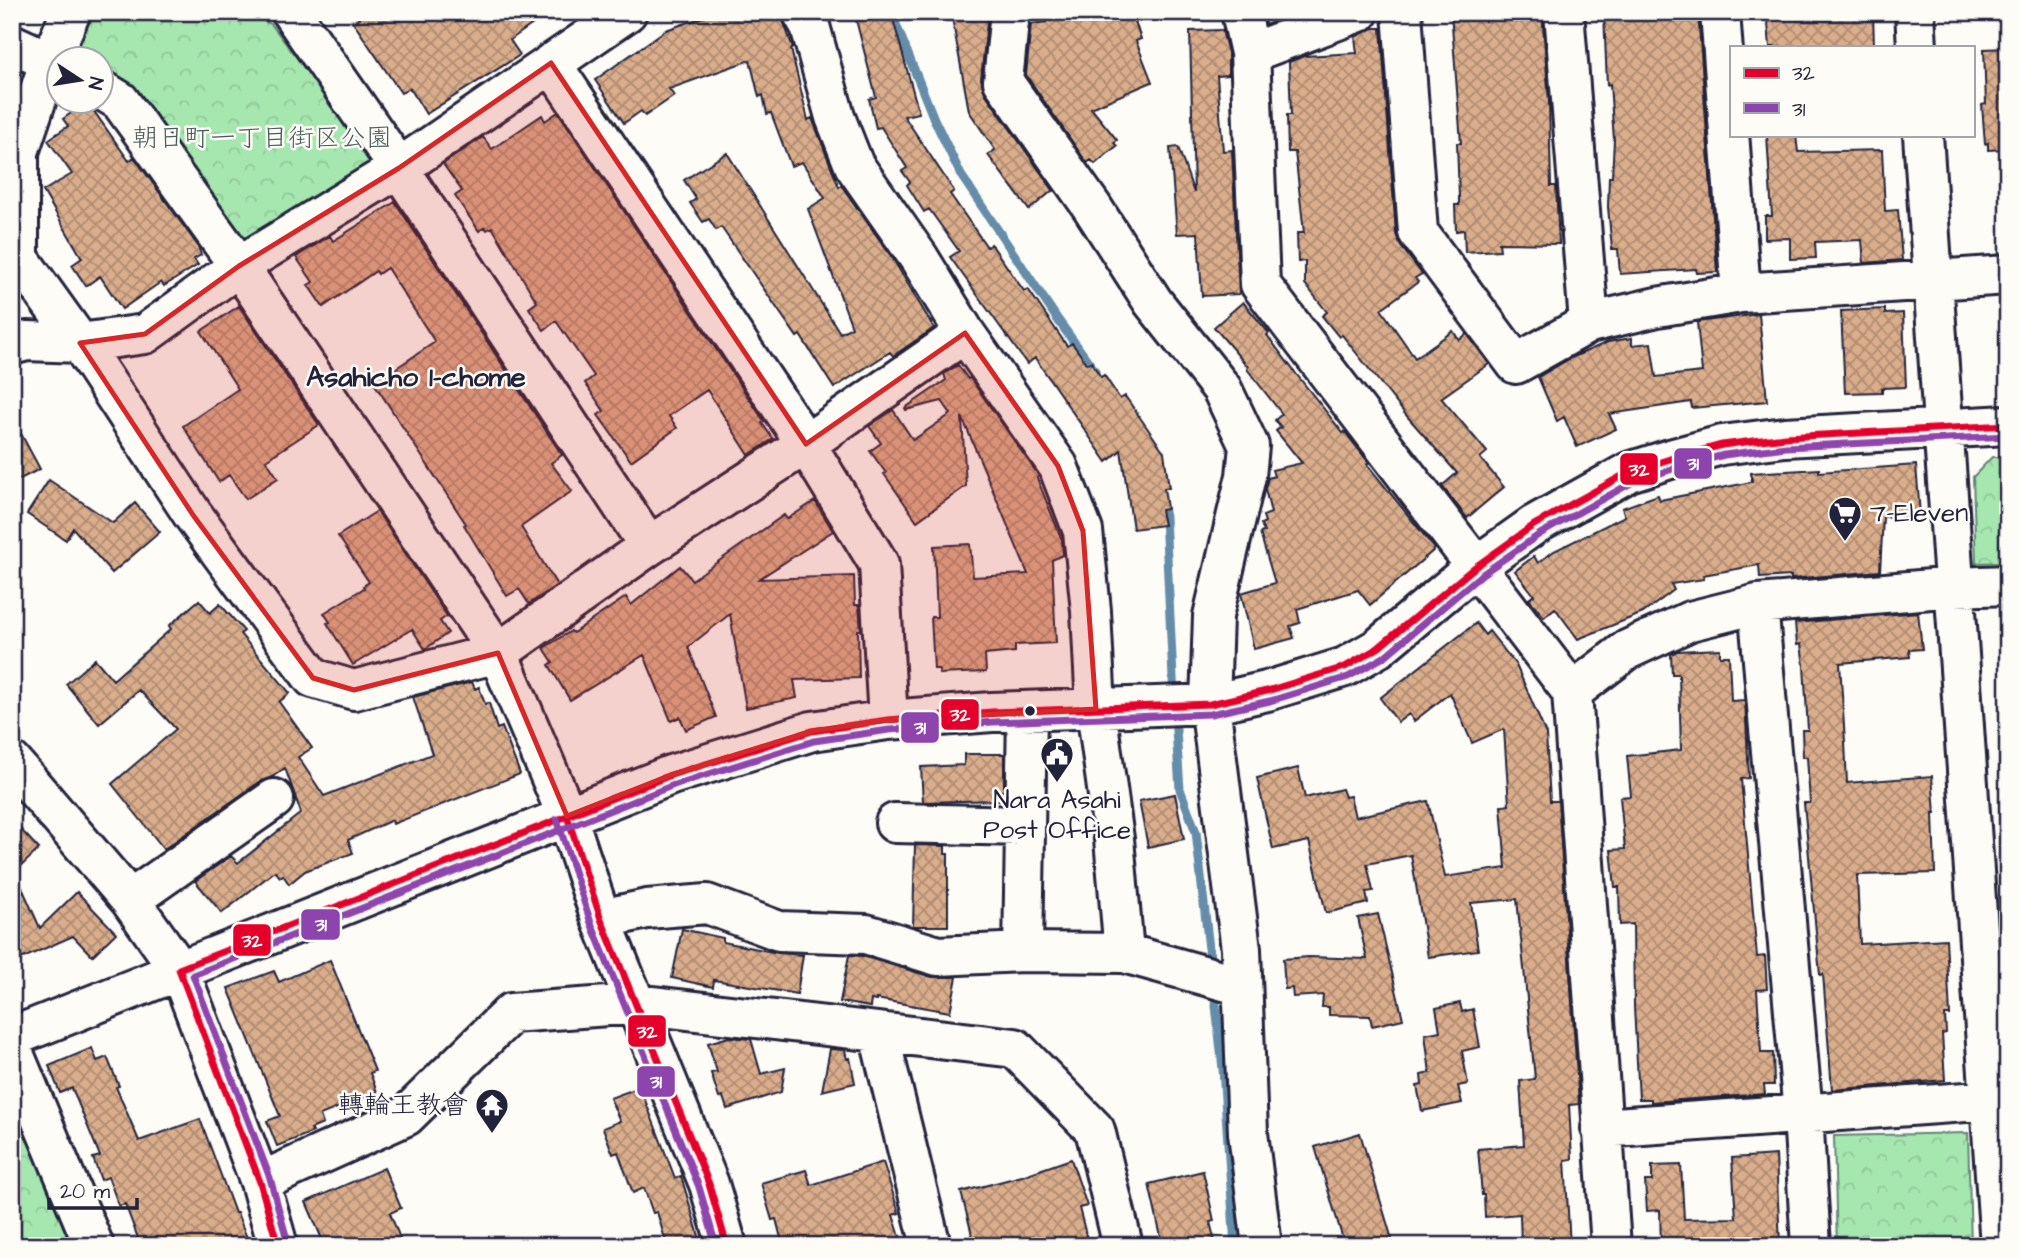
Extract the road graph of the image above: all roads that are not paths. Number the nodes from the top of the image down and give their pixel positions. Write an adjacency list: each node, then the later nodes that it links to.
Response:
1 (71, 12): 13 (street)
2 (291, 12): 21 (street)
3 (627, 12): 17 (street)
4 (802, 12): 27 (street)
5 (1010, 12): 40 (street)
6 (1241, 12): 15 (street)
7 (1359, 12): 15 (street)
8 (1402, 12): 26 (street)
9 (1564, 12): 26 (street)
10 (1720, 12): 25 (street)
11 (1915, 12): 14 (street)
12 (12, 44): 16 (street)
13 (60, 46)
14 (1917, 46)
15 (1250, 53): 34 (street)
16 (46, 59)
17 (551, 63): 21 (street); 32 (street)
18 (46, 85): 28 (street)
19 (116, 99): 22 (street)
20 (1923, 136): 24 (street)
21 (399, 168): 22 (street); 33 (street)
22 (239, 266): 28 (street); 38 (street)
23 (2008, 275): 24 (street)
24 (1933, 280): 25 (street); 31 (street)
25 (1741, 293): 26 (street)
26 (1589, 323)
27 (965, 333): 32 (street); 41 (street)
28 (80, 343): 29 (street); 38 (street)
29 (12, 345)
30 (2008, 425): 31 (street)
31 (1944, 429): 34 (street); 36 (street)
32 (806, 444): 33 (street); 43 (street)
33 (649, 546): 38 (street)
34 (1475, 567): 39 (street); 40 (street)
35 (2008, 585): 36 (street)
36 (1954, 587): 37 (street); 59 (street)
37 (1758, 604): 39 (street); 60 (street)
38 (498, 653): 46 (street)
39 (1572, 692): 61 (street)
40 (1210, 704): 41 (street); 54 (street)
41 (1096, 709): 42 (street); 52 (street)
42 (1027, 711): 43 (street); 48 (street)
43 (888, 720): 46 (street)
44 (12, 762): 49 (street)
45 (274, 799): 49 (street)
46 (567, 816): 50 (street); 53 (street)
47 (895, 823): 48 (street)
48 (1024, 826): 51 (street)
49 (130, 900): 53 (street)
50 (601, 919): 51 (street); 55 (street)
51 (1023, 952): 52 (street)
52 (1124, 953): 54 (street)
53 (179, 969): 57 (street); 62 (street)
54 (1242, 986): 68 (street)
55 (636, 1004): 56 (street); 62 (street); 65 (street)
56 (879, 1034): 66 (street); 67 (street)
57 (12, 1037)
58 (12, 1049): 63 (street)
59 (1999, 1100): 60 (street); 71 (street)
60 (1803, 1114): 61 (street); 70 (street)
61 (1601, 1128): 69 (street)
62 (261, 1182): 64 (street)
63 (94, 1246)
64 (278, 1246)
65 (727, 1246)
66 (931, 1246)
67 (1123, 1246)
68 (1262, 1246)
69 (1611, 1246)
70 (1811, 1246)
71 (2000, 1246)

